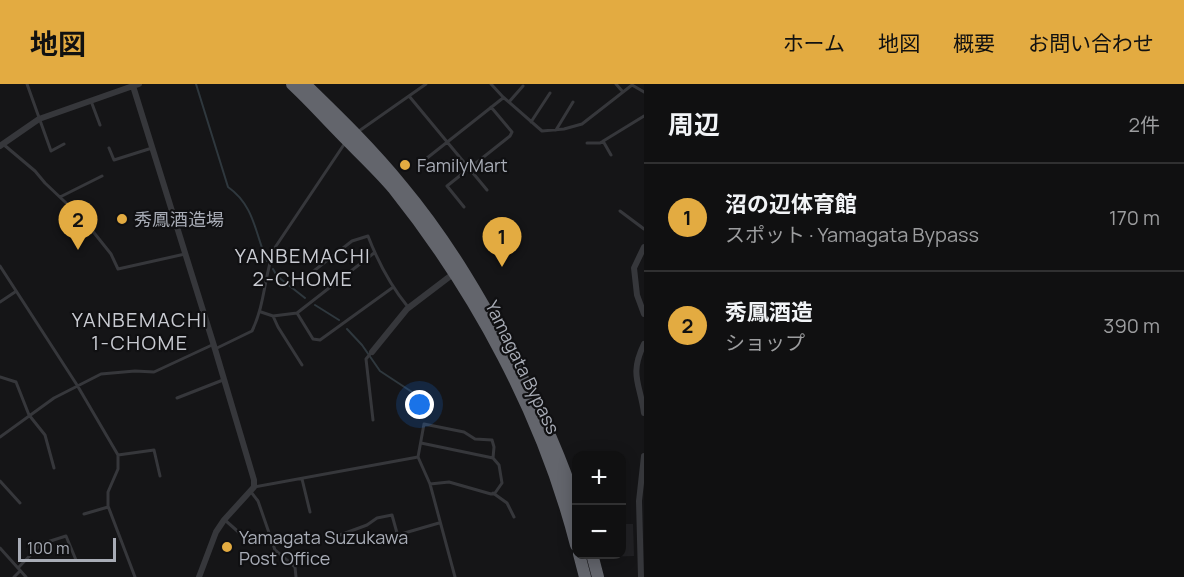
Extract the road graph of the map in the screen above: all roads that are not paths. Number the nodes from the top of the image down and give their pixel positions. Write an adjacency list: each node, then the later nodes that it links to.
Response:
1 (27, 84): 19 (lane)
2 (292, 84): 23 (highway, Yamagata Bypass)
3 (304, 84): 23 (highway, Yamagata Bypass)
4 (426, 84): 12 (lane)
5 (491, 84): 13 (lane)
6 (615, 84): 9 (lane)
7 (133, 85): 14 (street); 29 (street)
8 (523, 86): 15 (lane)
9 (623, 92): 10 (lane); 22 (lane)
10 (644, 92)
11 (550, 93): 20 (lane)
12 (409, 96): 23 (lane); 24 (lane)
13 (503, 97): 15 (lane); 17 (lane)
14 (91, 101): 19 (street); 21 (lane)
15 (509, 102): 20 (lane)
16 (573, 102): 22 (lane)
17 (491, 107): 24 (lane); 33 (lane)
18 (644, 116): 25 (lane)
19 (39, 119): 27 (lane); 28 (street)
20 (531, 122): 22 (lane)
21 (100, 125)
22 (556, 130)
23 (351, 136): 44 (highway, Yamagata Bypass); 50 (lane); 77 (highway, Yamagata Bypass)
24 (446, 141): 32 (lane); 33 (lane)
25 (603, 141): 26 (lane); 31 (lane)
26 (587, 143)
27 (64, 144)
28 (1, 145): 36 (lane)
29 (152, 147): 30 (lane); 42 (street)
30 (110, 148)
31 (611, 155)
32 (422, 162)
33 (469, 168): 35 (lane); 37 (lane)
34 (102, 176): 36 (lane)
35 (487, 190)
36 (60, 197): 42 (lane)
37 (464, 207)
38 (620, 211): 39 (lane)
39 (644, 229)
40 (644, 247): 52 (street)
41 (374, 253): 45 (lane); 46 (lane); 51 (lane)
42 (185, 254): 55 (street)
43 (0, 266): 47 (lane)
44 (453, 274): 49 (street); 87 (highway, Yamagata Bypass)
45 (300, 279)
46 (392, 288): 49 (lane); 51 (lane)
47 (15, 292): 48 (lane); 60 (lane)
48 (0, 302)
49 (409, 308): 56 (street)
50 (261, 312): 53 (lane); 55 (lane)
51 (297, 313): 53 (lane)
52 (644, 314)
53 (273, 316): 57 (lane)
54 (644, 344): 62 (street)
55 (215, 346): 59 (street); 60 (lane)
56 (372, 352): 64 (lane)
57 (302, 365)
58 (0, 377): 63 (lane)
59 (224, 380): 61 (lane); 76 (street)
60 (77, 385): 63 (lane); 67 (lane)
61 (177, 398)
62 (644, 413)
63 (29, 415): 65 (lane); 71 (lane)
64 (373, 420)
65 (0, 437)
66 (421, 443): 69 (lane); 70 (lane); 70 (lane)
67 (118, 455): 72 (lane); 81 (lane)
68 (644, 456): 79 (street)
69 (418, 457): 73 (lane); 75 (lane)
70 (493, 458): 78 (lane)
71 (54, 468)
72 (160, 476)
73 (302, 478): 76 (lane); 82 (lane)
74 (0, 481): 80 (lane)
75 (430, 484): 78 (lane); 86 (lane)
76 (253, 489): 85 (street); 99 (lane)
77 (572, 493)
78 (493, 494): 84 (lane)
79 (641, 501): 103 (street)
80 (20, 503)
81 (108, 506): 83 (lane); 97 (lane)
82 (310, 512)
83 (84, 514)
84 (514, 518)
85 (224, 520): 89 (lane); 98 (street)
86 (439, 523): 88 (lane); 100 (lane)
87 (572, 532)
88 (340, 535)
89 (252, 543)
90 (0, 548): 94 (lane)
91 (580, 559): 101 (highway)
92 (593, 559): 102 (highway)
93 (76, 560): 94 (lane)
94 (19, 569): 95 (lane); 96 (lane)
95 (14, 577)
96 (26, 577)
97 (135, 577)
98 (199, 577)
99 (296, 577)
100 (455, 577)
101 (585, 577)
102 (598, 577)
103 (641, 577)

